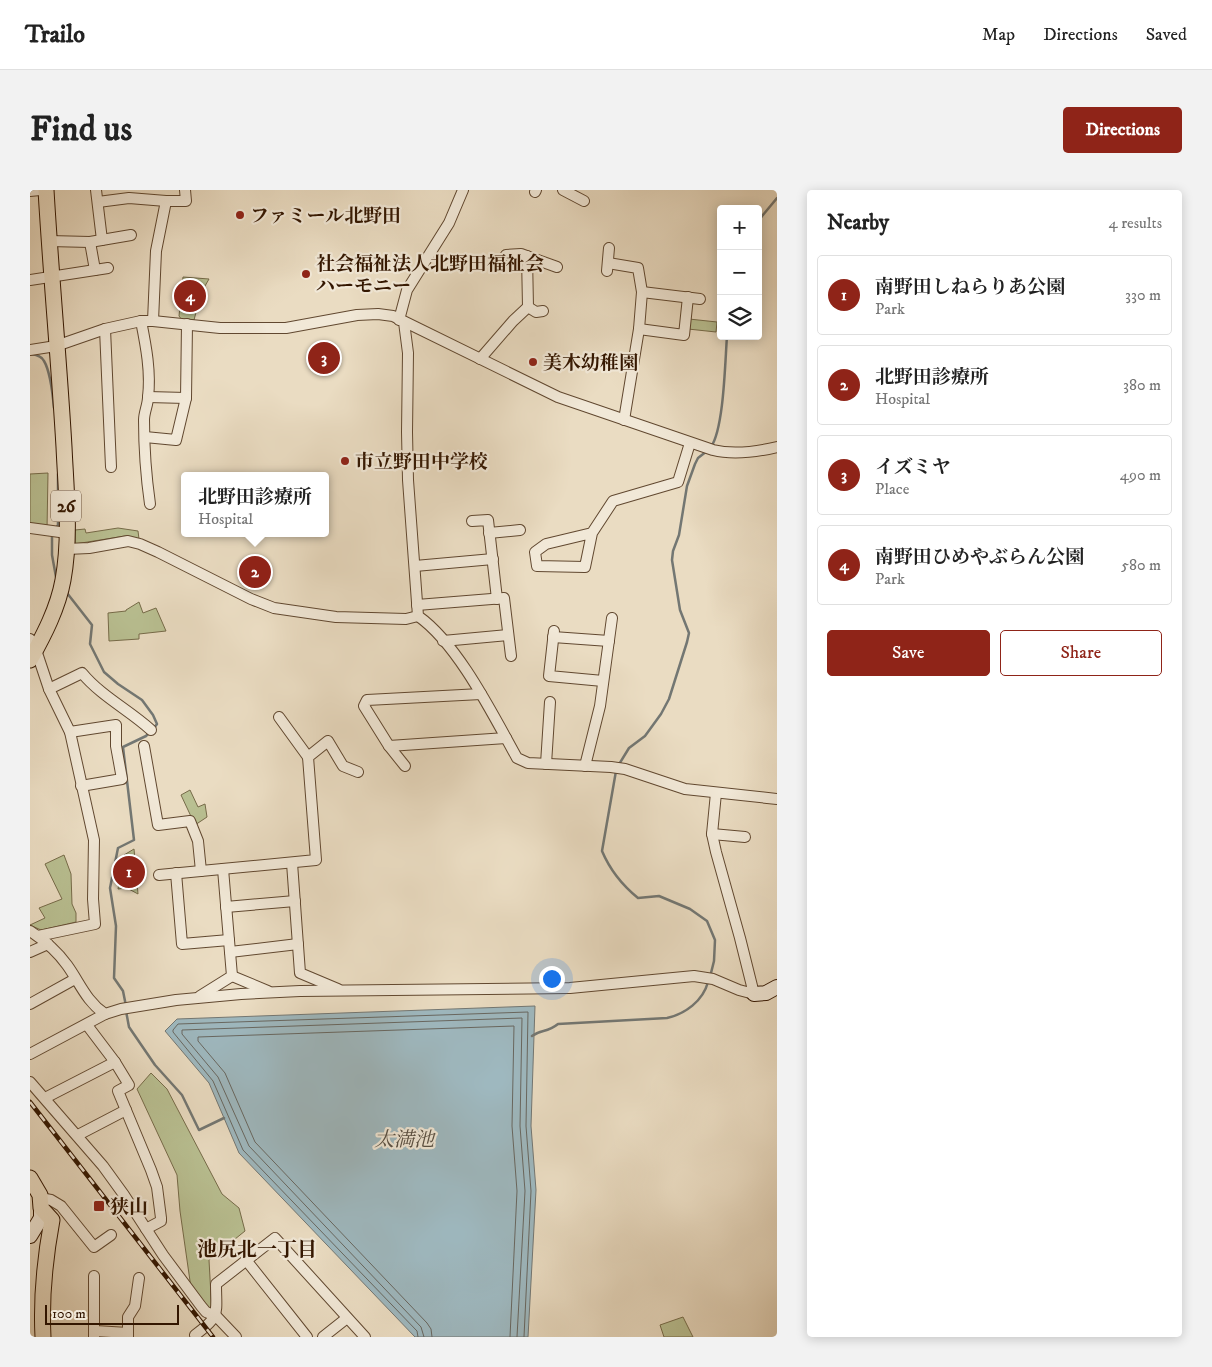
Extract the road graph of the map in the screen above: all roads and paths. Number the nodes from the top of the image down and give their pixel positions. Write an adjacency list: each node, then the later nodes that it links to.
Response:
1 (40, 190): 7 (street)
2 (46, 190): 14 (main road, 26)
3 (96, 190): 10 (street)
4 (185, 190): 9 (street)
5 (463, 190): 30 (street)
6 (563, 190): 11 (street)
7 (30, 191)
8 (146, 194): 9 (street); 10 (street)
9 (166, 201): 29 (street)
10 (98, 202): 13 (street)
11 (584, 202)
12 (131, 235): 13 (street)
13 (102, 240): 15 (street)
14 (49, 241): 15 (street); 22 (main road, 26)
15 (90, 242): 21 (street)
16 (609, 248): 24 (street)
17 (506, 255): 18 (street)
18 (527, 256): 19 (street); 27 (street)
19 (557, 267)
20 (108, 268): 21 (street)
21 (95, 270): 22 (street)
22 (51, 277): 23 (street); 35 (main road, 26)
23 (30, 280)
24 (642, 292): 25 (street); 34 (street)
25 (688, 297): 26 (street); 34 (street)
26 (700, 299)
27 (528, 307): 28 (street); 37 (street)
28 (542, 311)
29 (153, 321): 31 (street); 32 (street)
30 (401, 321): 32 (street); 37 (street); 54 (street)
31 (141, 322): 33 (street); 38 (street)
32 (187, 324): 39 (street)
33 (105, 329): 35 (street); 44 (street)
34 (639, 329): 40 (street)
35 (56, 346): 36 (street); 49 (main road, 26)
36 (30, 350)
37 (480, 359): 40 (street)
38 (148, 397): 39 (street); 41 (street)
39 (186, 398): 41 (street)
40 (624, 420): 42 (street)
41 (145, 437): 45 (street)
42 (690, 442): 43 (street); 51 (street)
43 (777, 448)
44 (110, 467)
45 (150, 504)
46 (472, 521): 50 (street)
47 (30, 528): 49 (street)
48 (520, 530): 50 (street)
49 (67, 532): 52 (main road, 26)
50 (489, 533): 53 (street)
51 (592, 533): 51 (street)
52 (68, 549): 57 (street); 62 (main road, 26)
53 (493, 559): 54 (street); 55 (street)
54 (415, 566): 56 (street)
55 (498, 598): 56 (street); 59 (street)
56 (417, 605): 57 (street)
57 (418, 616): 60 (street)
58 (612, 618): 61 (street)
59 (508, 635): 60 (street); 63 (street)
60 (443, 641): 66 (street)
61 (609, 641): 64 (street); 64 (street)
62 (32, 650): 65 (street)
63 (511, 656)
64 (603, 681): 77 (street)
65 (49, 689): 69 (street); 70 (street)
66 (480, 694): 71 (street); 73 (street)
67 (549, 702): 75 (street)
68 (279, 717): 74 (street)
69 (151, 730)
70 (70, 732): 79 (street); 79 (street)
71 (506, 738): 73 (street); 75 (street)
72 (144, 746): 86 (street)
73 (389, 746): 76 (street)
74 (308, 757): 78 (street); 84 (street)
75 (546, 764): 77 (street)
76 (405, 766)
77 (585, 766): 80 (street)
78 (358, 772)
79 (81, 786): 91 (street)
80 (716, 793): 81 (street); 82 (street)
81 (777, 799)
82 (712, 834): 83 (street); 102 (street)
83 (745, 838)
84 (292, 863): 85 (street); 89 (street)
85 (223, 869): 86 (street); 90 (street)
86 (201, 871): 87 (street)
87 (176, 873): 88 (street); 92 (street)
88 (159, 875)
89 (294, 901): 90 (street); 94 (street)
90 (226, 907): 92 (street)
91 (34, 933): 93 (street)
92 (229, 940): 96 (street)
93 (48, 944): 95 (street); 98 (street)
94 (298, 944): 96 (street); 100 (street)
95 (30, 952)
96 (230, 952): 97 (street)
97 (232, 976): 101 (street); 103 (street)
98 (75, 979): 104 (street); 105 (street)
99 (777, 988): 102 (street)
100 (342, 991): 101 (street); 102 (street)
101 (272, 992): 103 (street)
102 (754, 994)
103 (198, 998): 105 (street)
104 (30, 1004)
105 (105, 1014): 106 (street)
106 (87, 1025): 107 (street); 108 (street)
107 (30, 1054)
108 (115, 1062): 110 (street); 111 (street)
109 (30, 1082): 110 (street)
110 (45, 1098): 112 (street)
111 (126, 1110): 112 (street); 115 (street)
112 (78, 1135): 115 (street)
113 (30, 1178): 114 (main road)
114 (40, 1203): 116 (street); 117 (street); 126 (main road)
115 (146, 1229): 121 (street)
116 (110, 1235)
117 (30, 1236)
118 (246, 1260): 121 (street); 122 (street); 128 (street)
119 (94, 1276): 123 (street)
120 (138, 1278): 124 (street)
121 (216, 1316): 125 (street); 127 (street)
122 (347, 1318): 129 (street); 130 (street)
123 (94, 1334): 124 (street)
124 (128, 1335)
125 (195, 1335)
126 (43, 1337)
127 (236, 1337)
128 (307, 1337)
129 (323, 1337)
130 (365, 1337)

